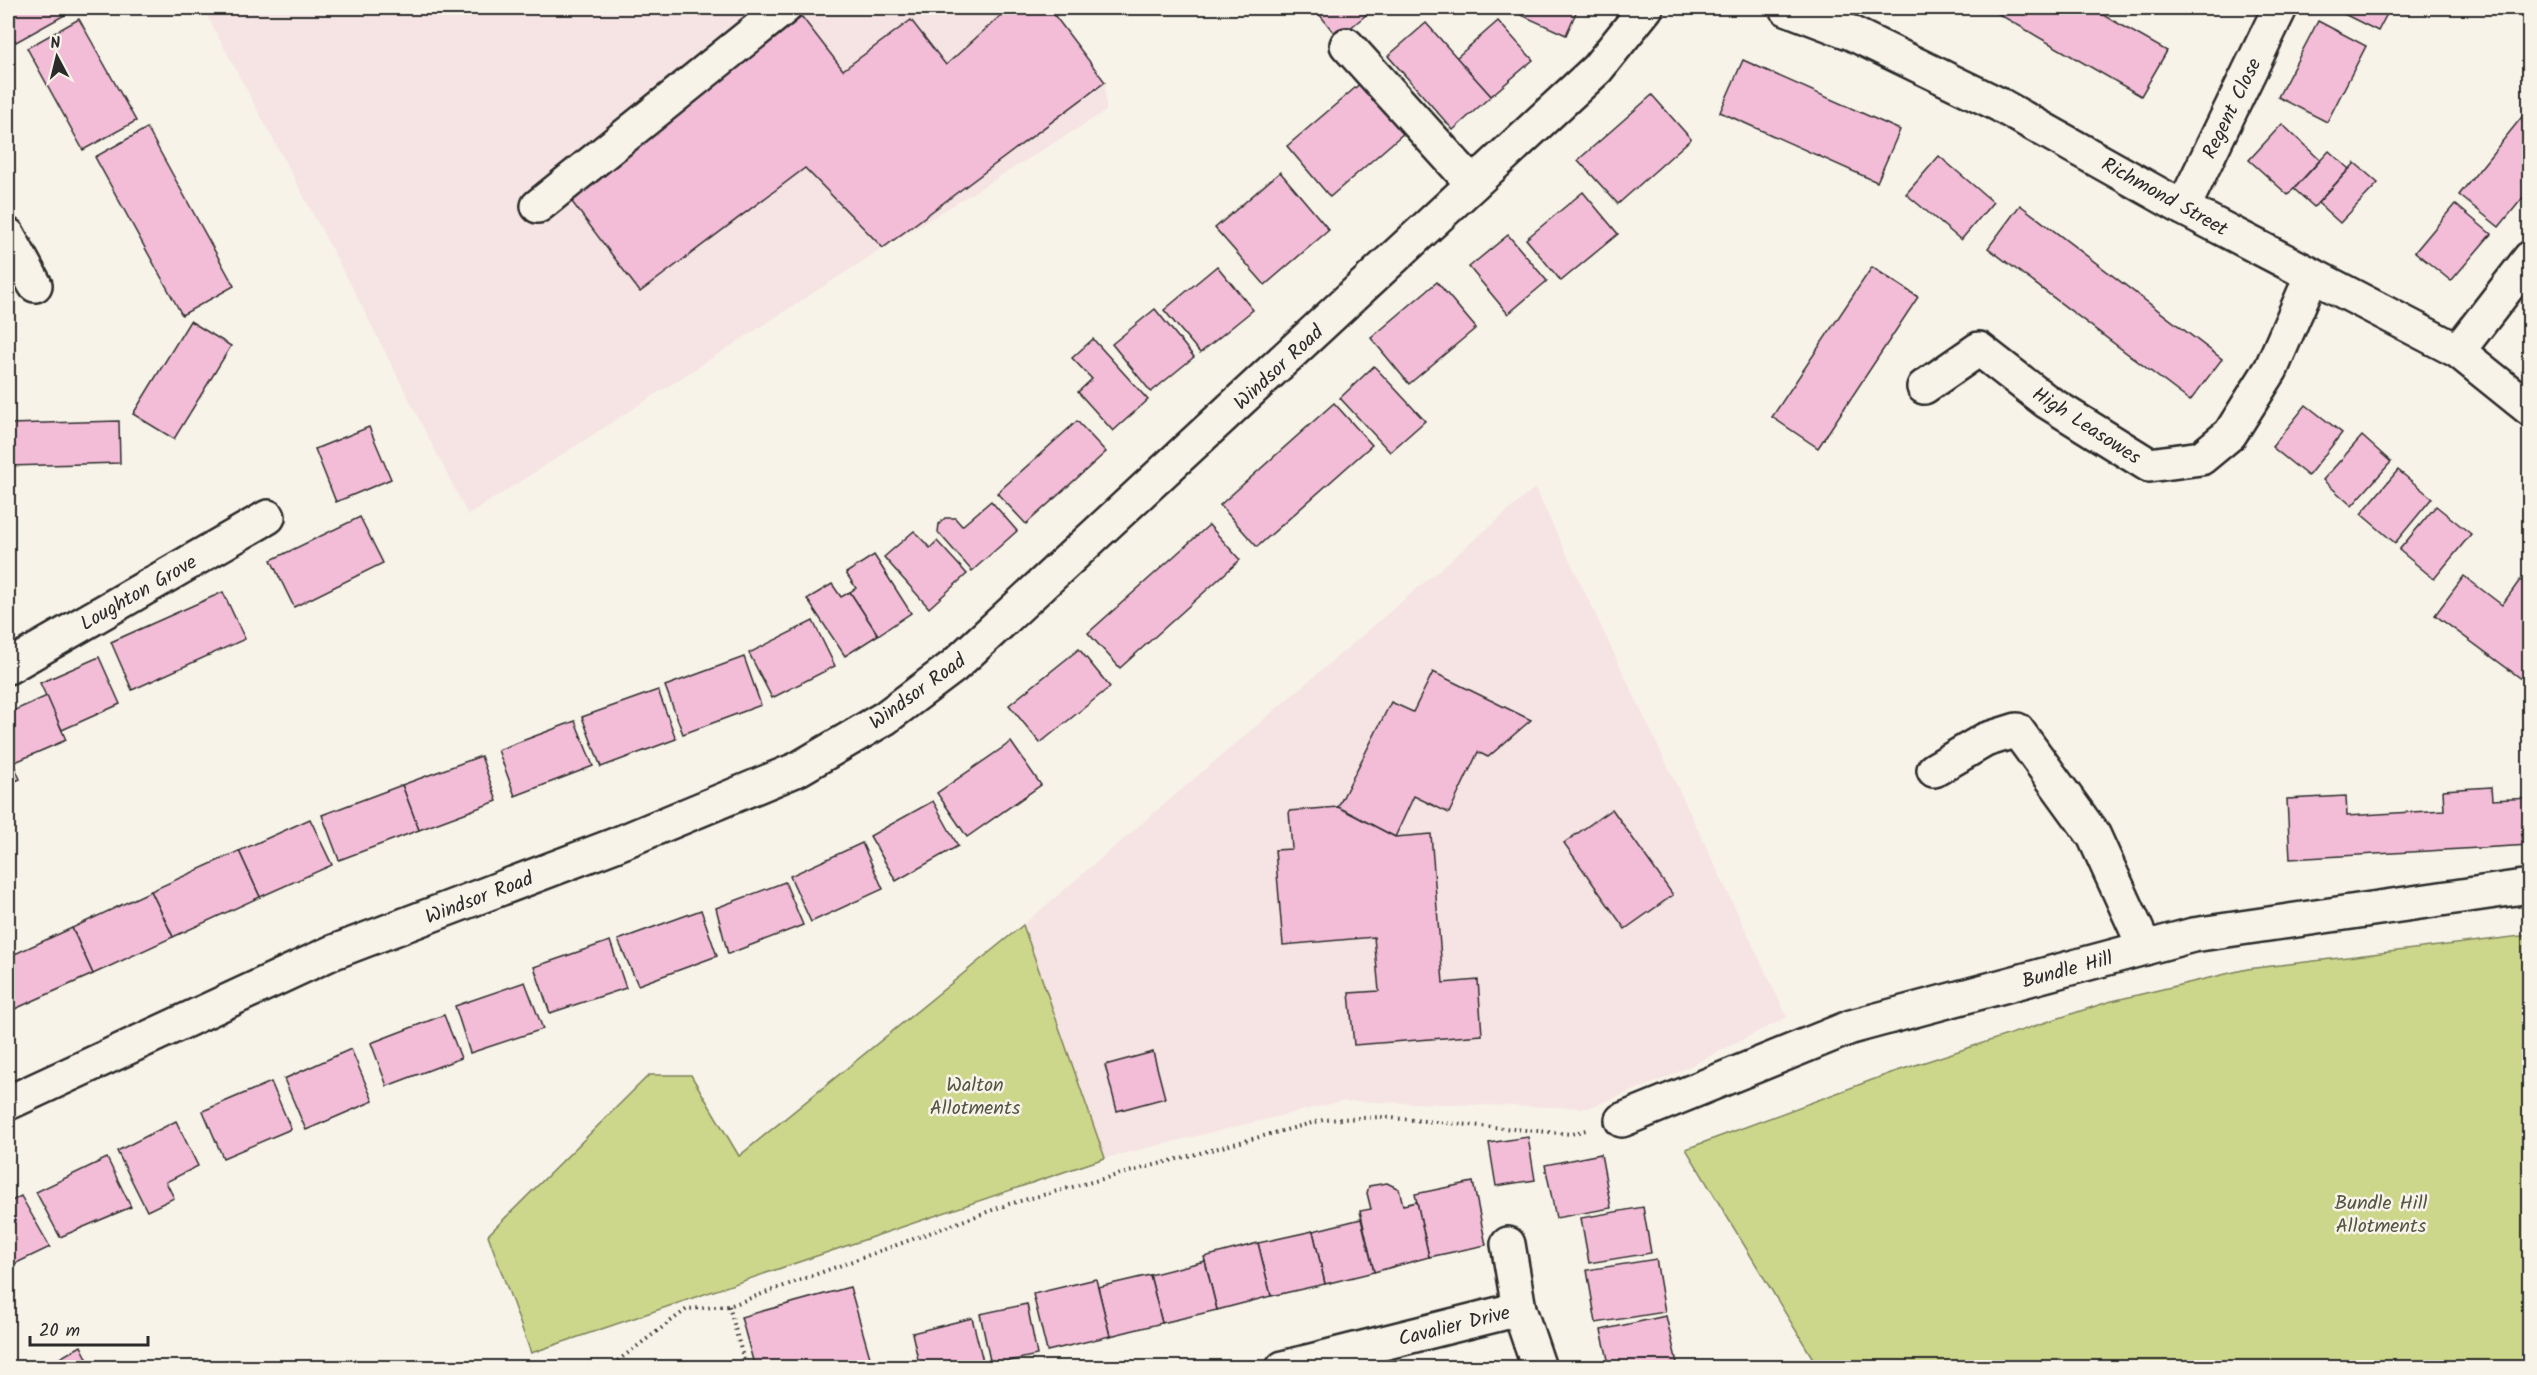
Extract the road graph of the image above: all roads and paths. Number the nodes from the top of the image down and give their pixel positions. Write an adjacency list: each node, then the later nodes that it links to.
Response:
1 (784, 8): 7 (street)
2 (1646, 8): 6 (street, Windsor Road)
3 (1786, 8): 8 (street, Richmond Street)
4 (2280, 8): 8 (street, Regent Close)
5 (1347, 45): 6 (street)
6 (1473, 184): 21 (street, Windsor Road)
7 (538, 206)
8 (2183, 208): 11 (street, Richmond Street)
9 (8, 235): 12 (street)
10 (2529, 258): 13 (street)
11 (2312, 275): 13 (street, Richmond Street); 14 (street, High Leasowes)
12 (35, 285)
13 (2458, 351): 15 (street, Richmond Street)
14 (1924, 387)
15 (2529, 409)
16 (268, 517): 17 (street, Loughton Grove)
17 (8, 668)
18 (1934, 770): 20 (street)
19 (2529, 886): 20 (street, Bundle Hill)
20 (2145, 948): 22 (street, Bundle Hill)
21 (8, 1103)
22 (1622, 1120): 24 (path)
23 (1508, 1244): 25 (street, Cavalier Drive)
24 (729, 1306): 27 (path); 28 (path)
25 (1519, 1309): 26 (street, Cavalier Drive); 29 (street, Cavalier Drive)
26 (1538, 1365)
27 (608, 1368)
28 (746, 1368)
29 (1283, 1368)

